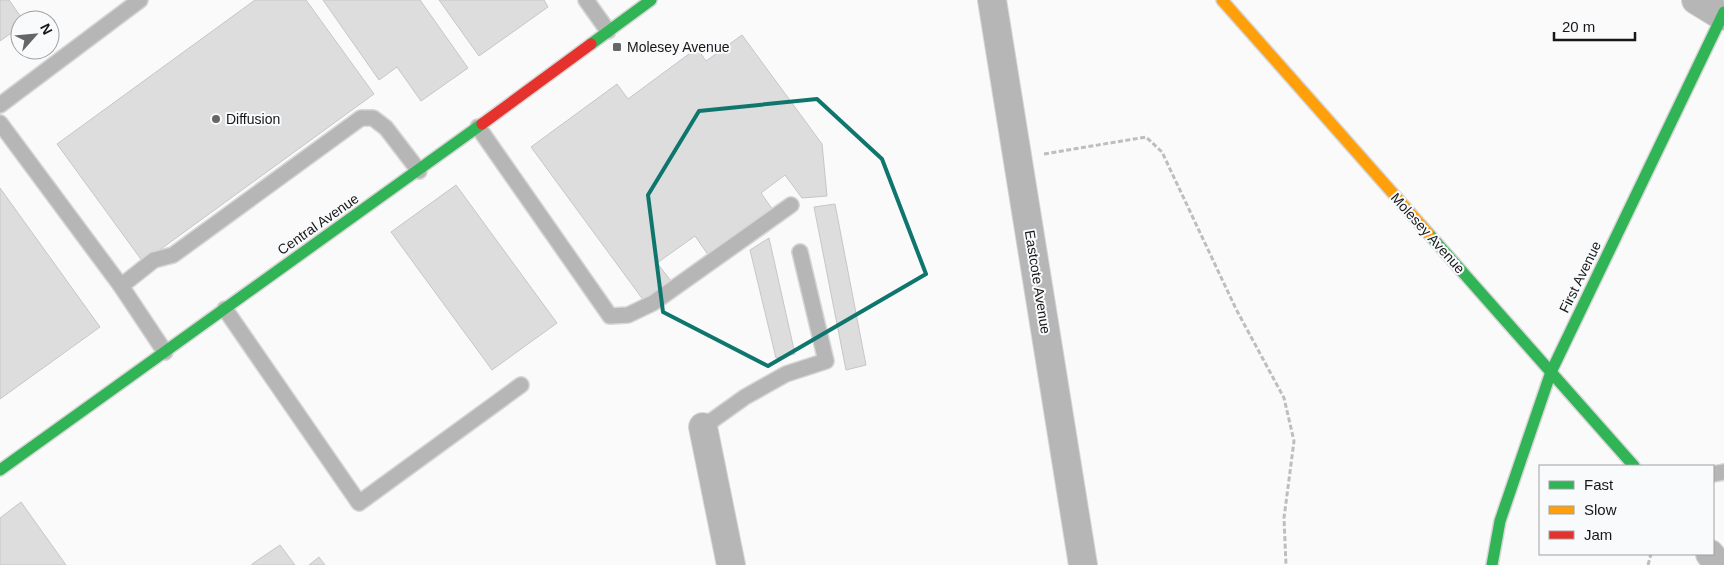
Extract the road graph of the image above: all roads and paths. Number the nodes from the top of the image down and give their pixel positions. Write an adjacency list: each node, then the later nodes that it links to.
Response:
1 (140, 0): 7 (lane)
2 (586, 0): 9 (lane)
3 (651, 0): 9 (street, Central Avenue)
4 (992, 0): 13 (street, Eastcote Avenue)
5 (1222, 0): 20 (street, Molesey Avenue)
6 (1696, 0): 8 (street)
7 (121, 6): 10 (lane)
8 (1723, 14): 20 (street, First Avenue)
9 (608, 31): 12 (street, Central Avenue)
10 (0, 105)
11 (0, 123): 17 (lane)
12 (478, 127): 14 (street, Central Avenue); 15 (lane)
13 (1018, 159): 27 (street, Eastcote Avenue); 28 (path)
14 (419, 171): 17 (lane); 18 (street, Central Avenue)
15 (791, 205)
16 (800, 252): 22 (lane)
17 (121, 286): 19 (lane)
18 (225, 309): 19 (street, Central Avenue); 21 (lane)
19 (165, 352): 24 (street, Central Avenue)
20 (1551, 372): 23 (street, Molesey Avenue); 29 (street, First Avenue)
21 (521, 385)
22 (703, 427): 26 (street)
23 (1633, 465)
24 (0, 470)
25 (1711, 555): 30 (street)
26 (730, 565)
27 (1083, 565)
28 (1286, 565)
29 (1492, 565)
30 (1719, 565)

